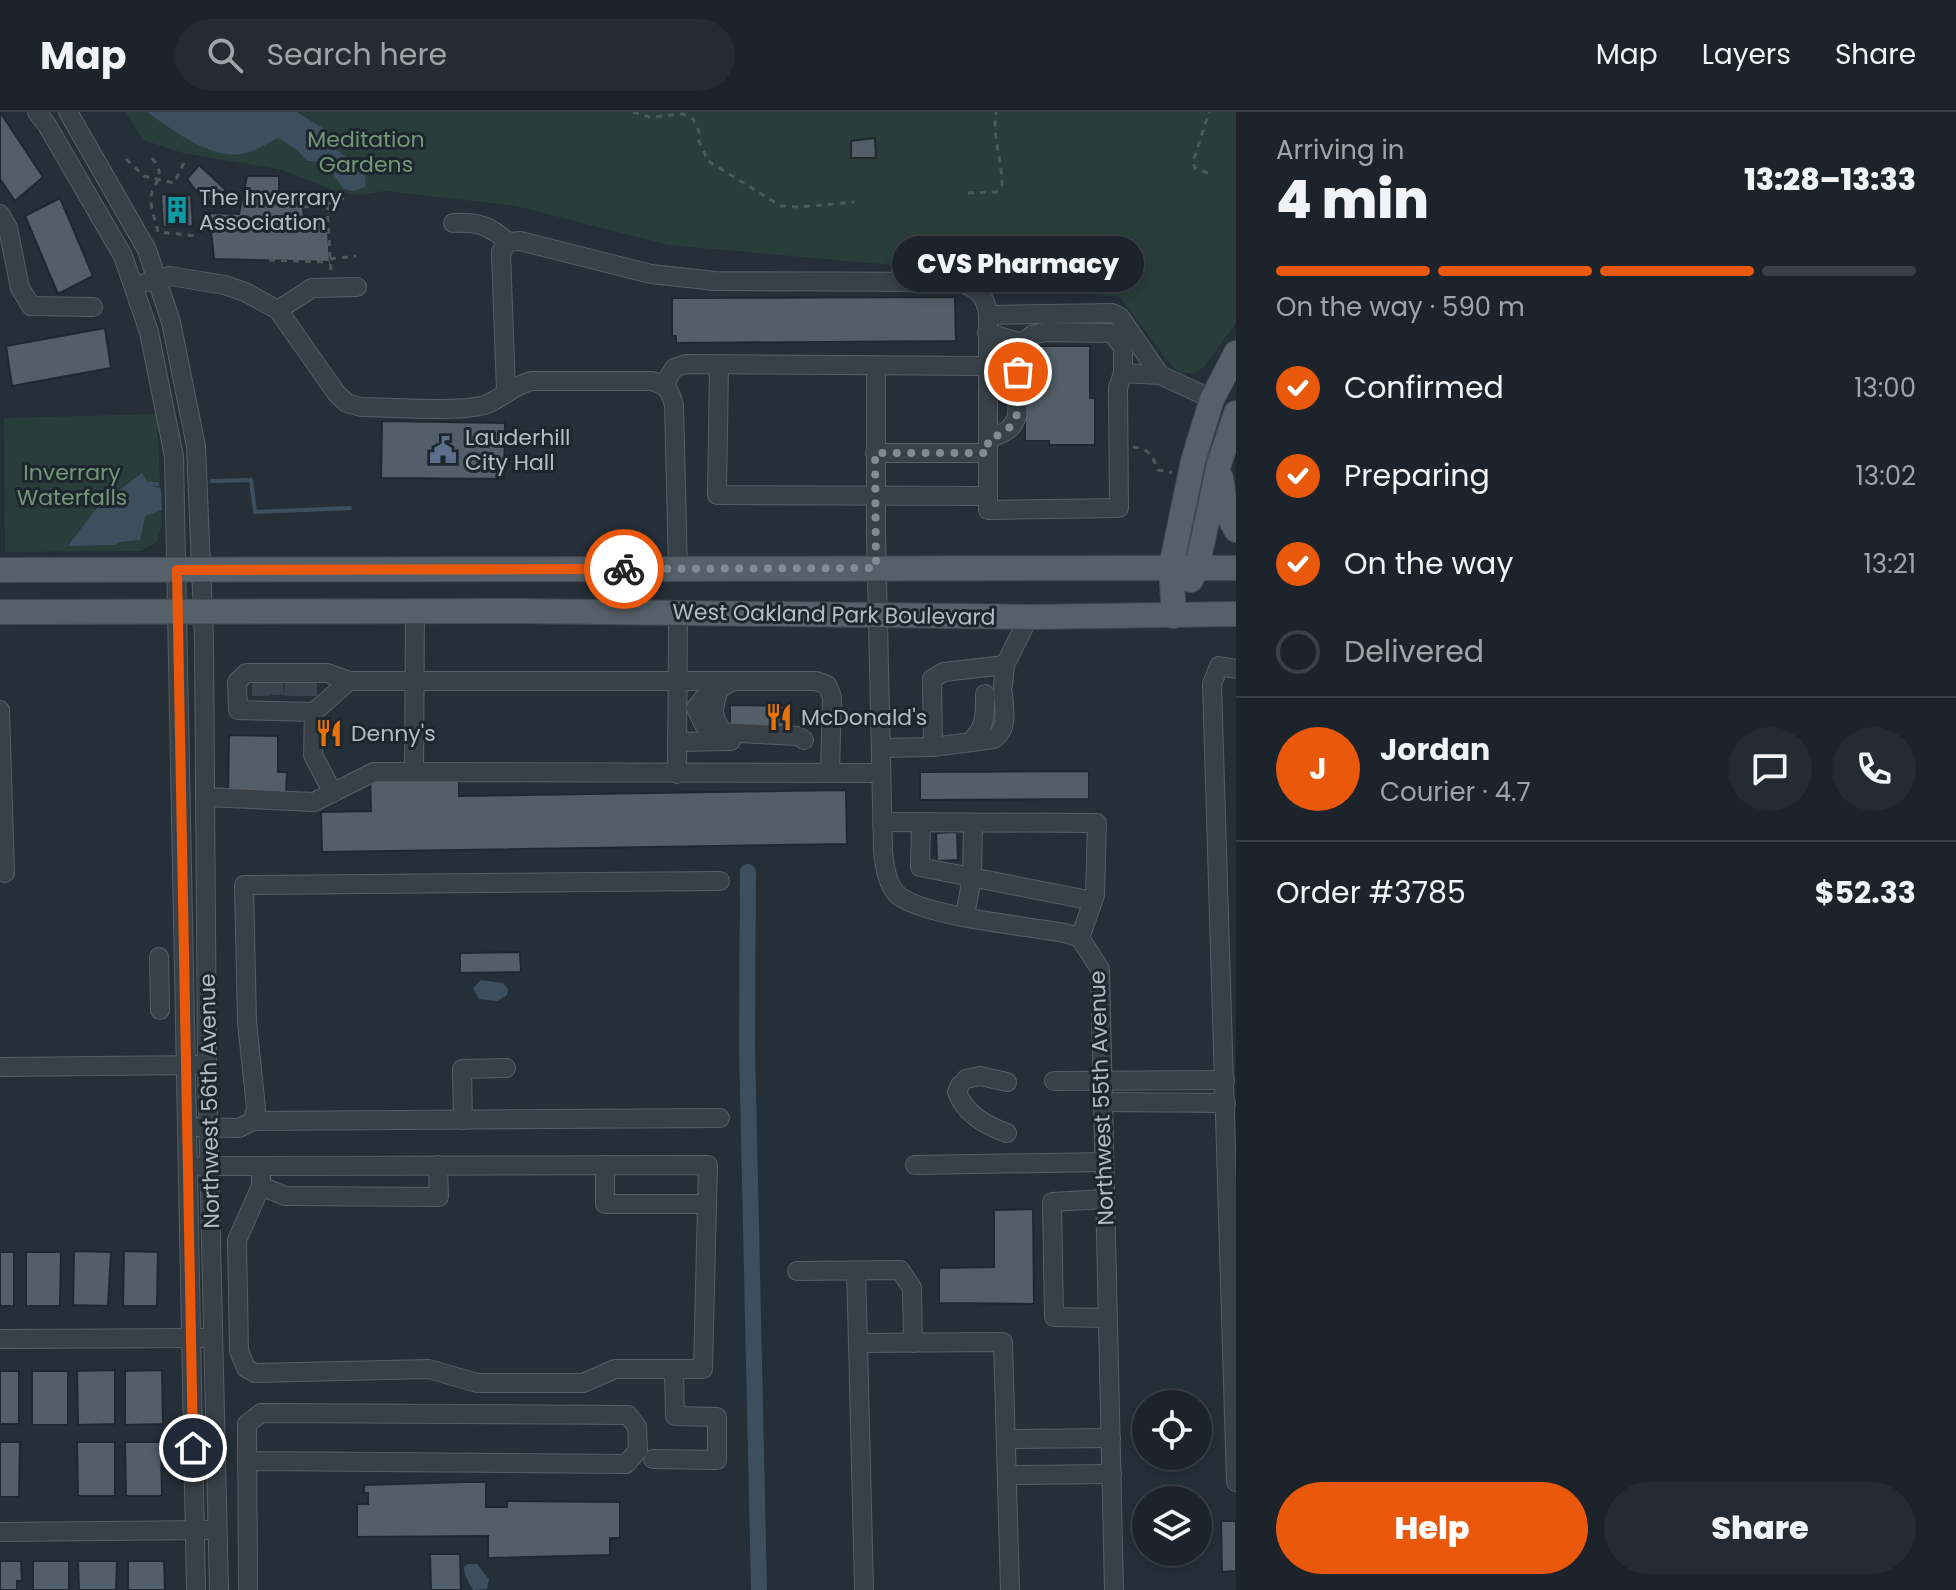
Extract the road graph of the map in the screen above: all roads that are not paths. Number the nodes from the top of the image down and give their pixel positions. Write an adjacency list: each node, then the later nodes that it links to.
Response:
1 (37, 112): 6 (street)
2 (68, 112): 7 (street)
3 (0, 214): 9 (street)
4 (453, 223): 5 (street)
5 (508, 242): 11 (street); 21 (street)
6 (123, 256): 7 (street); 36 (street)
7 (156, 282): 10 (street); 36 (street)
8 (357, 287): 10 (street)
9 (93, 307)
10 (278, 310): 21 (street)
11 (988, 324): 12 (street); 13 (street); 17 (street)
12 (1119, 329): 13 (street); 18 (street); 19 (street)
13 (1023, 343): 24 (street)
14 (1236, 353): 22 (main road)
15 (719, 365): 16 (street); 20 (street); 27 (street)
16 (876, 366): 17 (street); 25 (street, Northwest 55th Avenue)
17 (987, 366): 24 (street)
18 (1123, 373): 19 (street); 28 (street)
19 (1160, 375): 22 (street)
20 (664, 385): 21 (street); 34 (street)
21 (506, 391)
22 (1212, 399): 30 (main road)
23 (1236, 413): 26 (main road)
24 (988, 446): 25 (street); 28 (street)
25 (875, 453): 27 (street, Northwest 55th Avenue)
26 (1219, 464): 29 (main road); 32 (main road)
27 (875, 495): 28 (street); 31 (street, Northwest 55th Avenue)
28 (988, 496)
29 (1236, 530)
30 (1171, 567): 31 (main road, West Oakland Park Boulevard); 32 (main road, West Oakland Park Boulevard); 44 (main road)
31 (876, 568): 34 (main road, West Oakland Park Boulevard); 43 (street, Northwest 55th Avenue)
32 (1197, 568): 33 (main road, West Oakland Park Boulevard); 44 (main road)
33 (1236, 568)
34 (678, 569): 36 (main road, West Oakland Park Boulevard)
35 (0, 570): 36 (main road, West Oakland Park Boulevard)
36 (190, 570): 38 (street, Northwest 56th Avenue); 39 (street, Northwest 56th Avenue)
37 (0, 612): 38 (main road, West Oakland Park Boulevard)
38 (177, 612): 39 (main road, West Oakland Park Boulevard); 76 (street, Northwest 56th Avenue)
39 (203, 612): 40 (main road, West Oakland Park Boulevard); 64 (street, Northwest 56th Avenue)
40 (415, 613): 41 (main road, West Oakland Park Boulevard); 47 (street)
41 (678, 613): 43 (main road, West Oakland Park Boulevard); 49 (street)
42 (1236, 614): 44 (main road, West Oakland Park Boulevard)
43 (878, 615): 45 (main road, West Oakland Park Boulevard); 58 (street, Northwest 55th Avenue)
44 (1174, 616): 45 (main road, West Oakland Park Boulevard)
45 (1029, 617): 50 (street)
46 (1236, 669): 83 (street)
47 (415, 680): 48 (street); 49 (street); 59 (street)
48 (349, 681): 52 (street); 52 (street)
49 (678, 681): 51 (street); 56 (street)
50 (995, 682): 57 (street); 57 (street)
51 (726, 685): 54 (street); 55 (street)
52 (286, 691): 63 (street)
53 (0, 710): 68 (street)
54 (804, 740): 55 (street); 56 (street)
55 (831, 740): 60 (street)
56 (677, 742): 62 (street)
57 (933, 747): 58 (street)
58 (881, 748): 61 (street, Northwest 55th Avenue)
59 (414, 772): 62 (street); 63 (street)
60 (830, 772): 61 (street); 62 (street)
61 (881, 773): 65 (street, Northwest 55th Avenue)
62 (677, 774)
63 (333, 793): 64 (street)
64 (205, 797): 77 (street, Northwest 56th Avenue)
65 (882, 822): 66 (street); 72 (street, Northwest 55th Avenue)
66 (921, 822): 67 (street); 69 (street)
67 (973, 823): 69 (street); 71 (street)
68 (5, 873)
69 (972, 877): 71 (street); 72 (street)
70 (720, 881): 91 (street)
71 (1093, 901): 73 (street)
72 (965, 916): 73 (street, Northwest 55th Avenue)
73 (1080, 938): 85 (street, Northwest 55th Avenue)
74 (159, 957): 75 (street)
75 (159, 979): 76 (street); 78 (street)
76 (184, 979): 77 (street); 80 (street, Northwest 56th Avenue)
77 (207, 992): 79 (street, Northwest 56th Avenue)
78 (160, 1010)
79 (207, 1065): 80 (street); 93 (street, Northwest 56th Avenue)
80 (185, 1066): 81 (street); 92 (street, Northwest 56th Avenue)
81 (0, 1067)
82 (506, 1068): 90 (street)
83 (1225, 1080): 85 (street); 88 (street)
84 (1054, 1081): 85 (street)
85 (1103, 1081): 87 (street, Northwest 55th Avenue)
86 (1007, 1082): 94 (street)
87 (1103, 1102): 88 (street); 95 (street, Northwest 55th Avenue)
88 (1226, 1103): 120 (street)
89 (720, 1118): 90 (street)
90 (463, 1120): 91 (street)
91 (253, 1121): 93 (street)
92 (186, 1127): 93 (street); 99 (street, Northwest 56th Avenue)
93 (208, 1127): 100 (street, Northwest 56th Avenue)
94 (1007, 1133)
95 (1104, 1162): 98 (street); 103 (street, Northwest 55th Avenue)
96 (438, 1165): 97 (street); 101 (street); 102 (street)
97 (605, 1165): 104 (street); 104 (street)
98 (915, 1165)
99 (187, 1166): 100 (street); 108 (street, Northwest 56th Avenue)
100 (209, 1166): 101 (street); 109 (street, Northwest 56th Avenue)
101 (261, 1166): 102 (street)
102 (261, 1186): 113 (street)
103 (1105, 1199): 107 (street, Northwest 55th Avenue); 107 (street)
104 (707, 1204): 113 (street)
105 (797, 1271): 106 (street)
106 (856, 1271): 111 (street); 112 (street)
107 (1108, 1318): 114 (street, Northwest 55th Avenue)
108 (190, 1338): 109 (street); 110 (street); 122 (street, Northwest 56th Avenue)
109 (213, 1338): 121 (street, Northwest 56th Avenue)
110 (0, 1339)
111 (858, 1343): 112 (street); 127 (street)
112 (913, 1343): 115 (street)
113 (674, 1369): 116 (street)
114 (1111, 1438): 115 (street); 118 (street, Northwest 55th Avenue)
115 (1006, 1439): 119 (street)
116 (653, 1459)
117 (247, 1461): 117 (street); 126 (street)
118 (1112, 1474): 119 (street); 129 (street, Northwest 55th Avenue)
119 (1007, 1475): 128 (street)
120 (1236, 1482)
121 (218, 1529): 122 (street); 125 (street, Northwest 56th Avenue)
122 (195, 1530): 123 (street); 124 (street, Northwest 56th Avenue)
123 (0, 1532)
124 (196, 1590)
125 (219, 1590)
126 (248, 1590)
127 (864, 1590)
128 (1010, 1590)
129 (1114, 1590)

